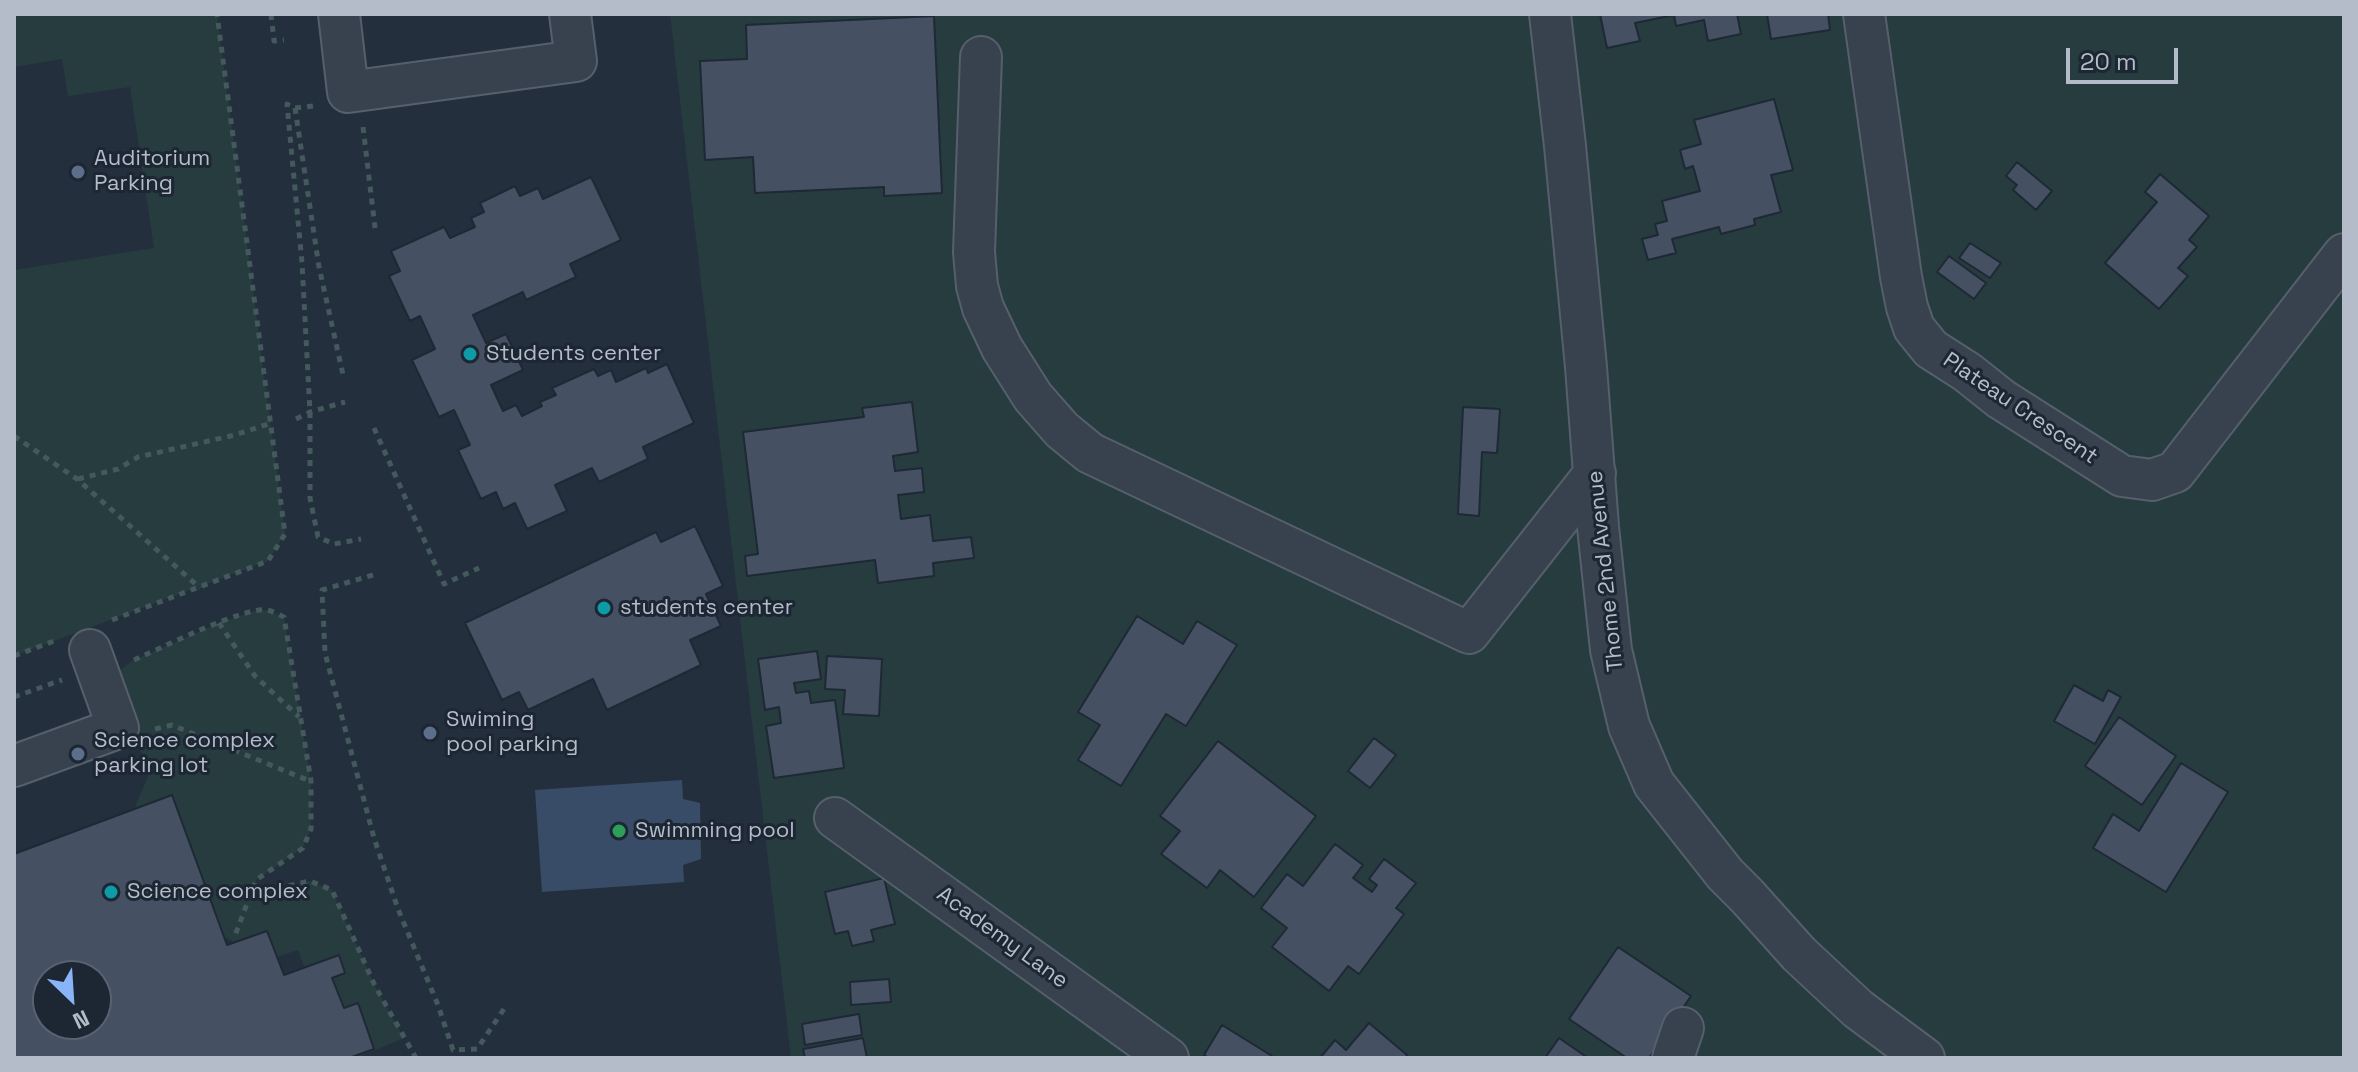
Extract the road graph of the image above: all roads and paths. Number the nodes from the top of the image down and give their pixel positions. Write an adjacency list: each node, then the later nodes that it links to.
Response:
1 (217, 14): 18 (path)
2 (271, 14): 7 (path)
3 (339, 14): 4 (street)
4 (570, 14)
5 (1550, 14): 21 (street, Thome 2nd Avenue)
6 (1864, 14): 13 (street, Plateau Crescent)
7 (284, 40)
8 (981, 57): 21 (street)
9 (320, 105): 10 (path)
10 (295, 108): 14 (path); 16 (path)
11 (362, 115): 12 (path)
12 (375, 228)
13 (2344, 254)
14 (344, 379)
15 (345, 402): 16 (path)
16 (310, 412): 17 (path); 23 (path)
17 (296, 419)
18 (271, 423): 22 (path); 22 (path)
19 (374, 428): 24 (path)
20 (14, 436): 22 (path)
21 (1595, 473): 39 (street, Thome 2nd Avenue)
22 (77, 479)
23 (361, 539)
24 (479, 568)
25 (373, 575): 36 (path)
26 (219, 623): 27 (path); 29 (path); 29 (path)
27 (87, 670): 28 (path); 30 (street)
28 (14, 697)
29 (300, 718): 32 (path)
30 (118, 728): 31 (street); 32 (path)
31 (14, 766)
32 (311, 781): 34 (path)
33 (835, 818): 38 (street, Academy Lane)
34 (253, 889): 35 (path); 37 (path)
35 (234, 938)
36 (504, 1009)
37 (416, 1058)
38 (1168, 1058)
39 (1924, 1058)

